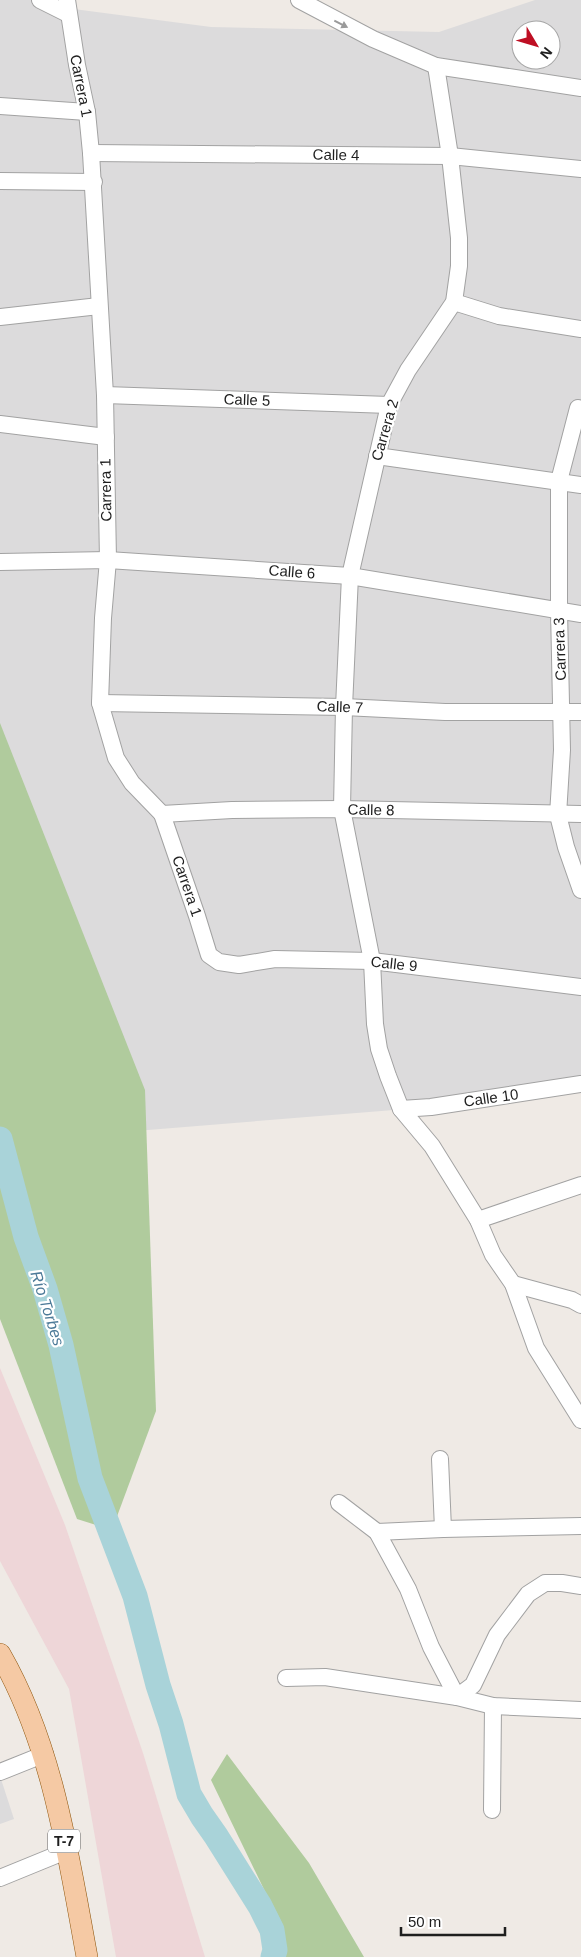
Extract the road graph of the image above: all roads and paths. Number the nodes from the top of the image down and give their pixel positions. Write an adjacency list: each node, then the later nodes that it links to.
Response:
1 (40, 0): 3 (street)
2 (299, 0): 4 (street, one-way to 4)
3 (67, 7): 7 (street, Carrera 1)
4 (436, 66): 5 (street); 9 (street, Carrera 2)
5 (581, 88)
6 (0, 106): 7 (street)
7 (87, 112): 8 (street, Carrera 1)
8 (91, 153): 9 (street, Calle 4); 12 (street, Carrera 1)
9 (450, 156): 10 (street, Calle 4); 13 (street, Carrera 2)
10 (581, 169)
11 (0, 181): 12 (street)
12 (94, 182): 14 (street, Carrera 1)
13 (454, 302): 16 (street); 18 (street, Carrera 2)
14 (99, 306): 15 (street); 17 (street, Carrera 1)
15 (0, 317)
16 (581, 329)
17 (105, 395): 18 (street, Calle 5); 21 (street, Carrera 1)
18 (389, 405): 22 (street, Carrera 2)
19 (578, 408): 23 (street, Carrera 3)
20 (0, 424): 21 (street)
21 (106, 437): 25 (street, Carrera 1)
22 (377, 456): 23 (street); 27 (street, Carrera 2)
23 (560, 481): 24 (street); 28 (street, Carrera 3)
24 (581, 485)
25 (108, 560): 26 (street, Calle 6); 27 (street, Calle 6); 30 (street, Carrera 1)
26 (0, 562)
27 (350, 576): 28 (street, Calle 6); 31 (street, Carrera 2)
28 (559, 610): 29 (street, Calle 6); 33 (street, Carrera 3)
29 (581, 614)
30 (100, 703): 31 (street, Calle 7); 35 (street, Carrera 1)
31 (344, 707): 33 (street, Calle 7); 34 (street, Carrera 2)
32 (581, 712): 33 (street, Calle 7)
33 (562, 713): 37 (street, Carrera 3)
34 (342, 809): 35 (street, Calle 8); 37 (street, Calle 8); 40 (street, Carrera 2)
35 (162, 814): 39 (street, Carrera 1)
36 (581, 814): 37 (street, Calle 8)
37 (558, 815): 38 (street, Carrera 3)
38 (581, 890)
39 (209, 955): 40 (street, Calle 9)
40 (372, 961): 41 (street, Calle 9); 43 (street, Carrera 2)
41 (581, 987)
42 (581, 1084): 43 (street, Calle 10)
43 (401, 1109): 45 (street, Carrera 2)
44 (581, 1185): 45 (street)
45 (478, 1220): 46 (street, Carrera 2)
46 (513, 1284): 47 (street); 48 (street, Carrera 2)
47 (581, 1305)
48 (581, 1420)
49 (440, 1459): 52 (street)
50 (339, 1503): 53 (street)
51 (581, 1526): 52 (street)
52 (443, 1529): 53 (street)
53 (377, 1532): 58 (street)
54 (581, 1586): 58 (street)
55 (0, 1654): 56 (main road, T-7)
56 (6, 1677): 61 (main road, T-7)
57 (286, 1678): 58 (street)
58 (457, 1697): 59 (street)
59 (493, 1706): 60 (street); 63 (street)
60 (581, 1710)
61 (44, 1754): 62 (street); 64 (main road, T-7)
62 (0, 1772)
63 (492, 1810)
64 (66, 1852): 65 (street); 66 (main road, T-7)
65 (0, 1878)
66 (85, 1956)

